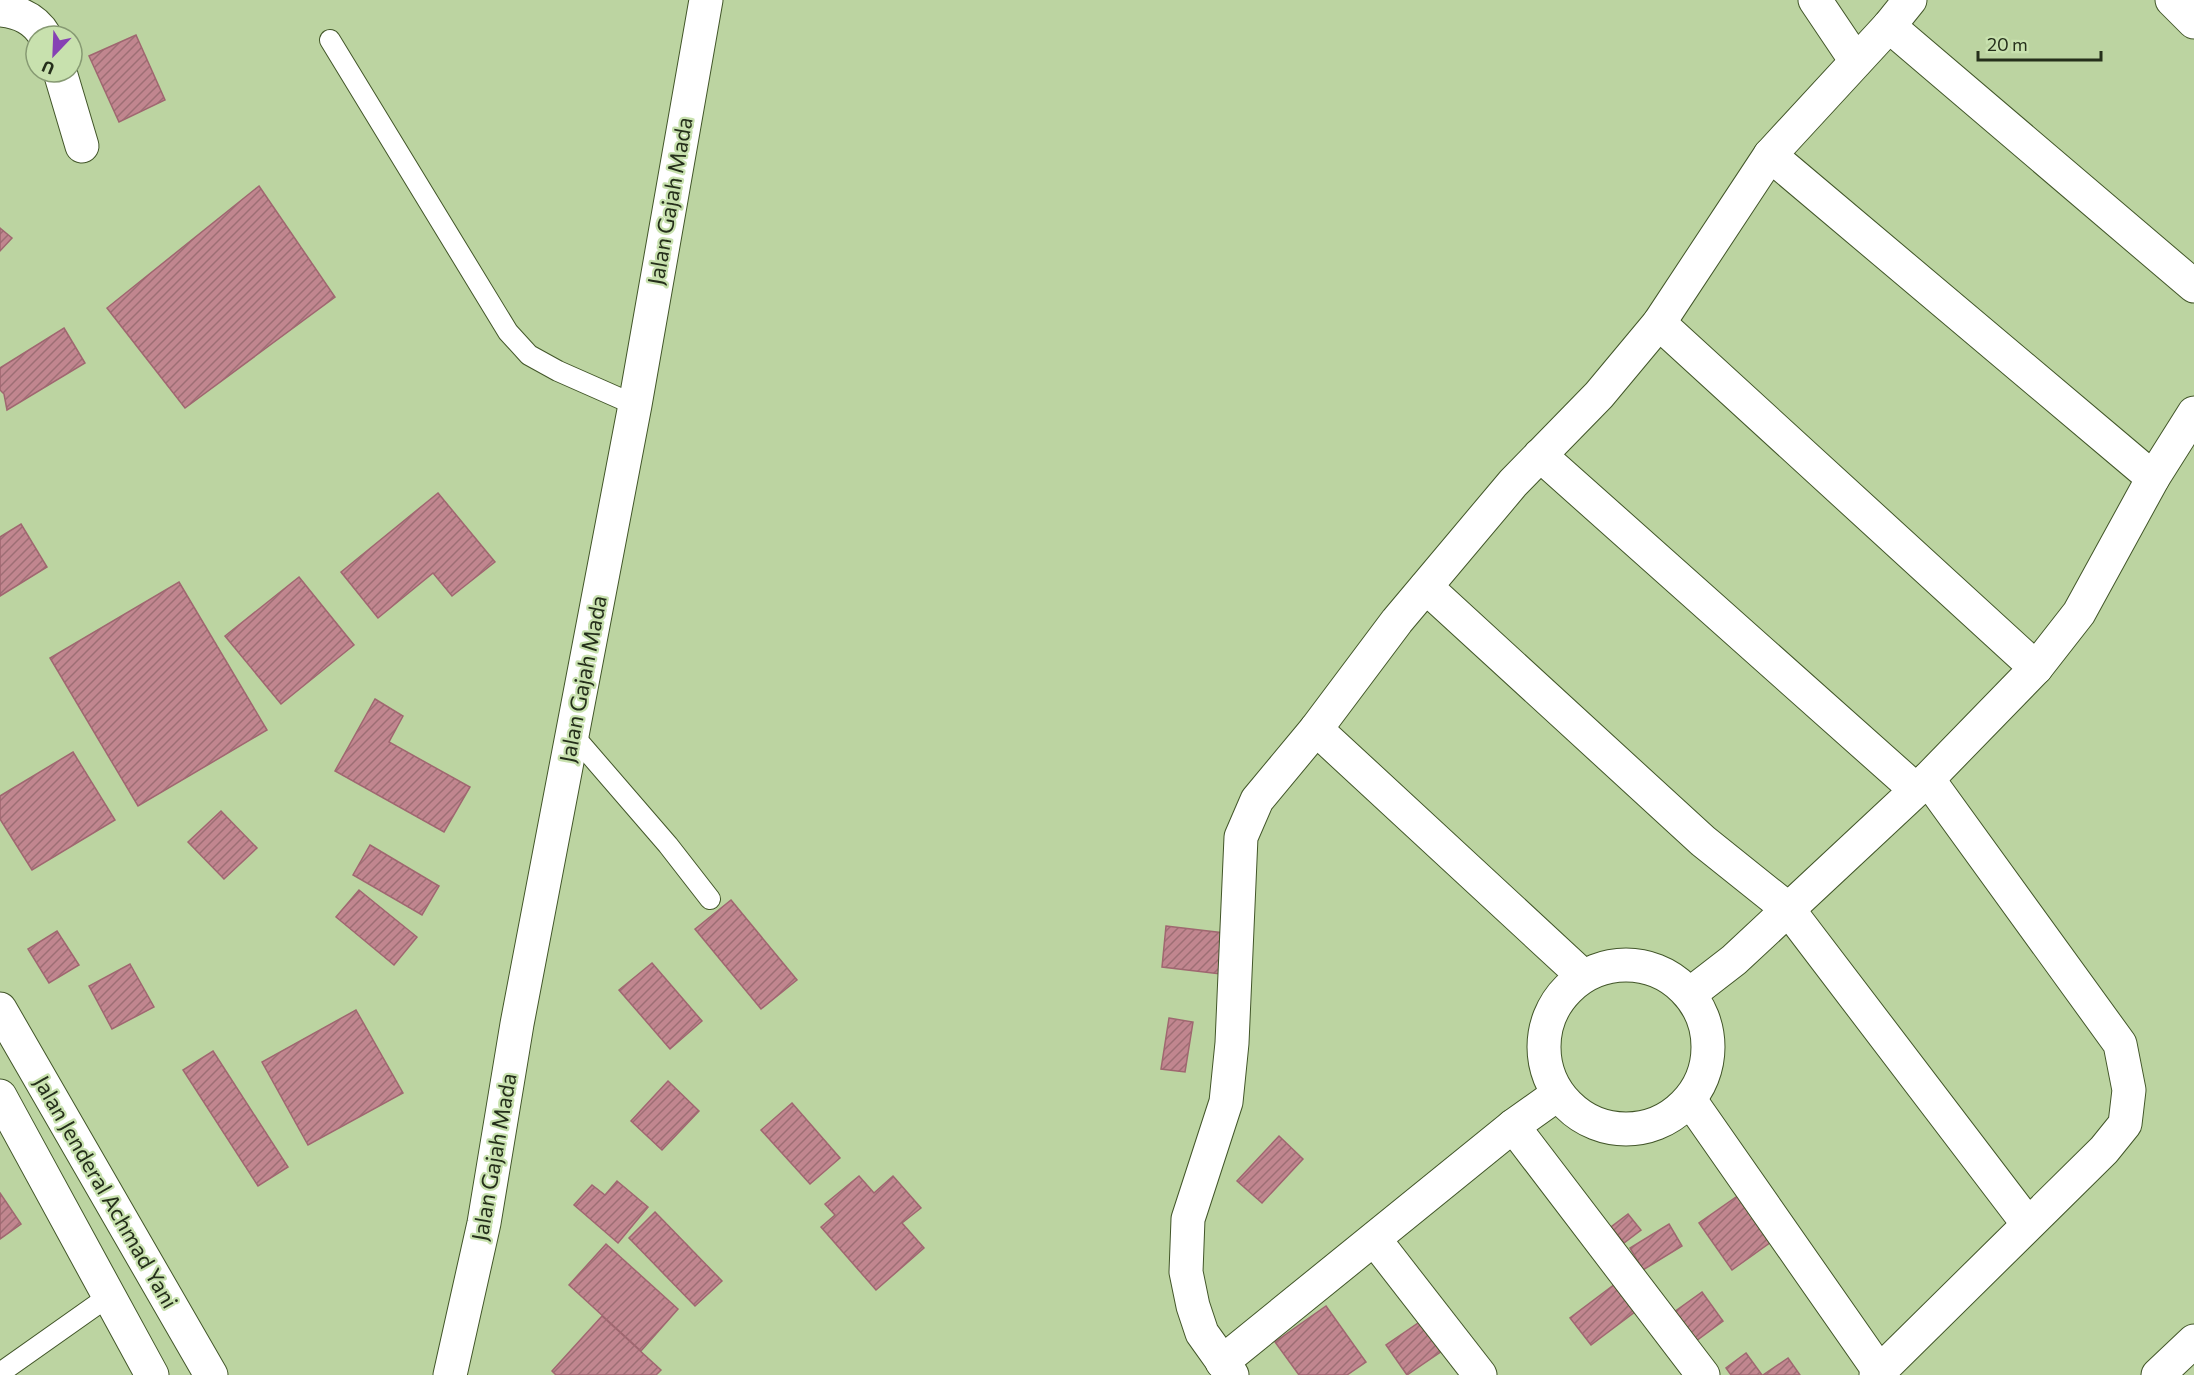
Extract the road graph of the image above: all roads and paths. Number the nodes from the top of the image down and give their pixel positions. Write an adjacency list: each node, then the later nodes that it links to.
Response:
1 (706, 0): 16 (street, Jalan Gajah Mada)
2 (1815, 0): 10 (street)
3 (1910, 0): 8 (street)
4 (2172, 0): 6 (street)
5 (0, 10): 7 (street)
6 (2194, 22)
7 (38, 24)
8 (1889, 26): 10 (street); 14 (street)
9 (330, 40): 16 (lane)
10 (1857, 61): 13 (street)
11 (64, 84): 12 (street)
12 (82, 146)
13 (1770, 155): 15 (street); 19 (street)
14 (2194, 286)
15 (1659, 323): 18 (street); 21 (street)
16 (635, 405): 23 (street, Jalan Gajah Mada)
17 (2192, 419): 19 (street)
18 (1540, 455): 20 (street); 24 (street)
19 (2153, 478): 21 (street)
20 (1426, 587): 22 (street); 26 (street)
21 (2036, 668): 24 (street)
22 (1316, 729): 27 (street); 38 (street)
23 (573, 735): 25 (lane); 39 (street, Jalan Gajah Mada)
24 (1922, 784): 26 (street); 34 (street)
25 (710, 899)
26 (1788, 909): 28 (street); 34 (street)
27 (1582, 976): 28 (street); 30 (street)
28 (1690, 994): 32 (street)
29 (0, 1009): 43 (street, Jalan Jenderal Achmad Yani)
30 (1558, 1094): 32 (street); 33 (street)
31 (0, 1096): 36 (street)
32 (1690, 1100): 41 (street)
33 (1513, 1126): 35 (street); 45 (street)
34 (2028, 1224): 41 (street)
35 (1375, 1240): 38 (street); 44 (street)
36 (109, 1296): 40 (lane); 42 (street)
37 (2194, 1341): 46 (street)
38 (1227, 1369)
39 (449, 1371)
40 (0, 1373)
41 (1879, 1374)
42 (152, 1375)
43 (211, 1375)
44 (1480, 1375)
45 (1703, 1375)
46 (2158, 1375)

